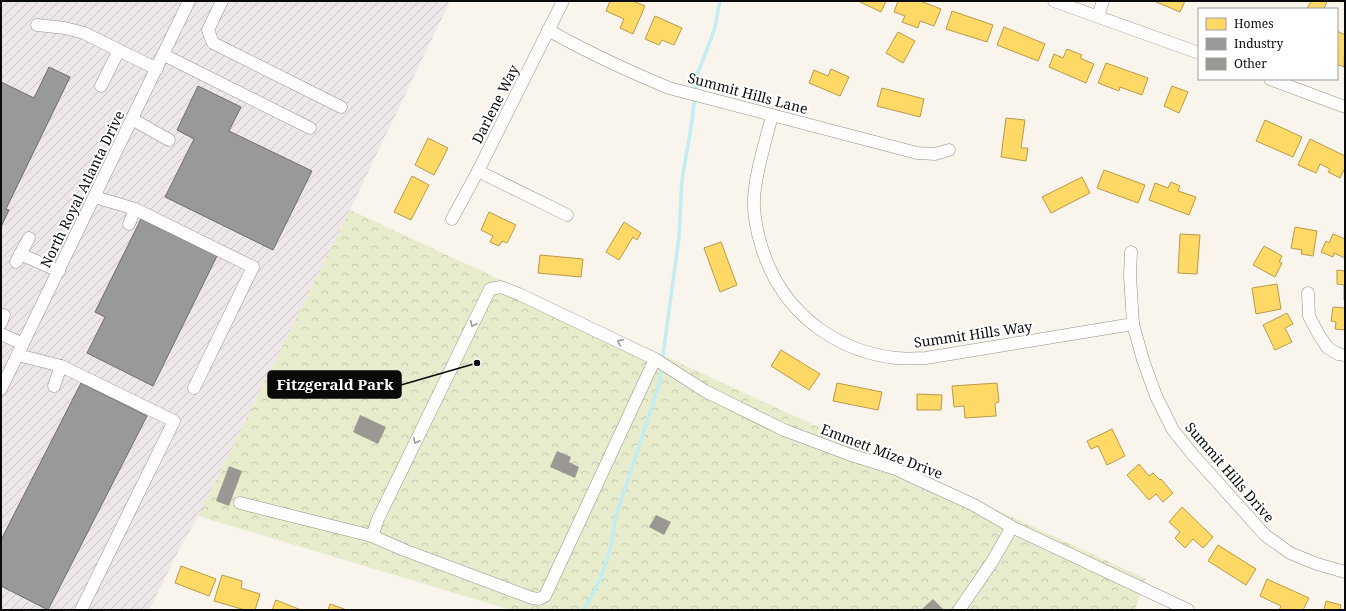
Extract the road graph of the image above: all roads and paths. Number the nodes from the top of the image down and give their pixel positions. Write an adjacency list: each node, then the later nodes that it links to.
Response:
1 (190, 1): 11 (street, North Royal Atlanta Drive)
2 (222, 1): 15 (street)
3 (563, 1): 8 (street, Darlene Way)
4 (1054, 1): 6 (street)
5 (1103, 1): 6 (street)
6 (1098, 16): 10 (street)
7 (37, 24): 9 (street)
8 (548, 30): 17 (street, Summit Hills Lane); 22 (street, Darlene Way)
9 (119, 50): 12 (street); 14 (street)
10 (1198, 53)
11 (164, 55): 12 (street, North Royal Atlanta Drive); 19 (street)
12 (157, 69): 18 (street, North Royal Atlanta Drive)
13 (1273, 80): 16 (street)
14 (101, 86)
15 (341, 107)
16 (1345, 107)
17 (772, 115): 21 (street, Summit Hills Lane); 32 (street, Summit Hills Way)
18 (132, 119): 20 (street); 23 (street, North Royal Atlanta Drive)
19 (310, 128)
20 (169, 140)
21 (950, 150)
22 (478, 171): 25 (street); 26 (street, Darlene Way)
23 (95, 197): 24 (street); 30 (street, North Royal Atlanta Drive)
24 (134, 209): 27 (street); 39 (street)
25 (567, 215)
26 (452, 219)
27 (129, 224)
28 (29, 238): 30 (street)
29 (1131, 252): 32 (street, Summit Hills Drive)
30 (59, 271): 34 (street, North Royal Atlanta Drive)
31 (1308, 292): 35 (street)
32 (1133, 324): 44 (street, Summit Hills Drive)
33 (1, 334): 34 (street)
34 (21, 349): 37 (street); 40 (street, North Royal Atlanta Drive)
35 (1345, 355)
36 (655, 359): 42 (street, Emmett Mize Drive); 43 (street); 43 (street, Emmett Mize Drive, one-way to 43)
37 (61, 366): 38 (street); 45 (street)
38 (54, 386)
39 (194, 388)
40 (1, 389)
41 (240, 503): 43 (street)
42 (1012, 527): 46 (street); 47 (street, Emmett Mize Drive)
43 (372, 536)
44 (1345, 572)
45 (82, 610)
46 (959, 610)
47 (1188, 610)

